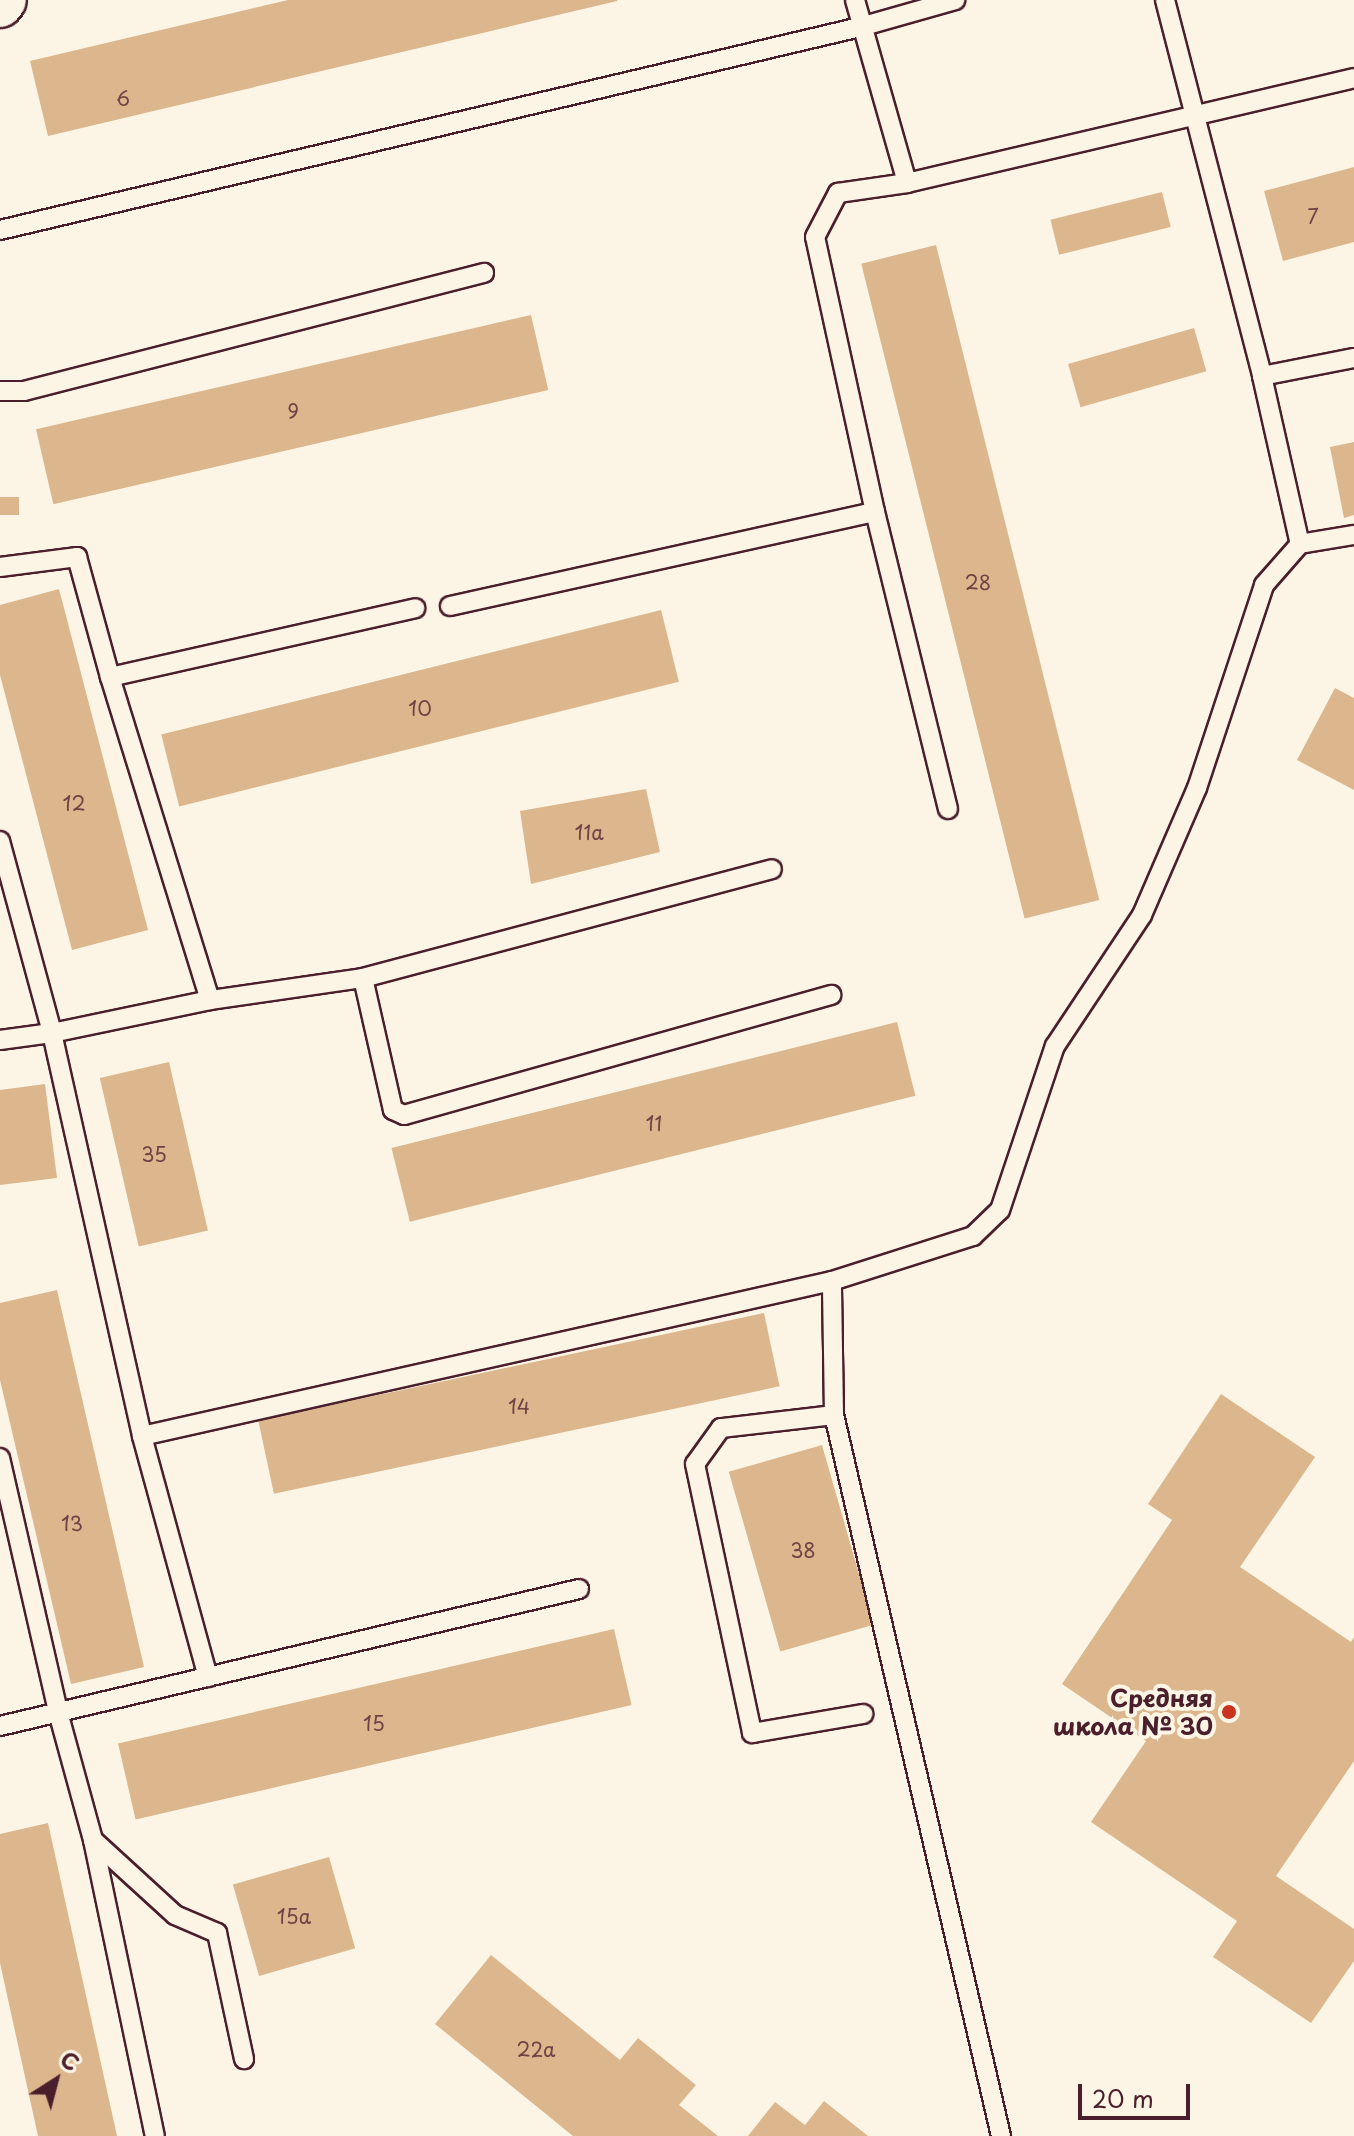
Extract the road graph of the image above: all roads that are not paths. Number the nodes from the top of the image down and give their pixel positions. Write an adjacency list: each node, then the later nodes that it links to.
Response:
1 (4, 0): 5 (main road)
2 (855, 0): 6 (lane)
3 (955, 0): 6 (lane)
4 (1165, 0): 8 (lane)
5 (0, 5)
6 (864, 26): 9 (lane); 10 (lane)
7 (1354, 78): 8 (lane)
8 (1195, 113): 9 (lane); 13 (lane)
9 (907, 183): 15 (lane)
10 (0, 230)
11 (484, 273): 14 (lane)
12 (1354, 358): 13 (lane)
13 (1262, 376): 17 (lane)
14 (0, 391)
15 (875, 512): 19 (lane); 22 (lane)
16 (1354, 535): 17 (lane)
17 (1300, 544): 30 (lane)
18 (0, 567): 21 (lane)
19 (450, 606)
20 (415, 608): 21 (lane)
21 (110, 677): 27 (lane)
22 (948, 809)
23 (0, 841): 28 (lane)
24 (772, 869): 25 (lane)
25 (363, 978): 26 (lane); 27 (lane)
26 (831, 995)
27 (210, 1000): 28 (lane)
28 (52, 1033): 29 (lane); 32 (lane)
29 (0, 1040)
30 (832, 1281): 31 (lane); 32 (lane)
31 (834, 1415): 37 (lane); 42 (lane)
32 (142, 1436): 35 (lane)
33 (0, 1458): 36 (lane)
34 (579, 1589): 35 (lane)
35 (208, 1677): 36 (lane)
36 (58, 1712): 38 (lane); 39 (lane)
37 (863, 1714)
38 (0, 1726)
39 (93, 1840): 40 (lane); 41 (lane)
40 (244, 2059)
41 (155, 2136)
42 (1001, 2136)

